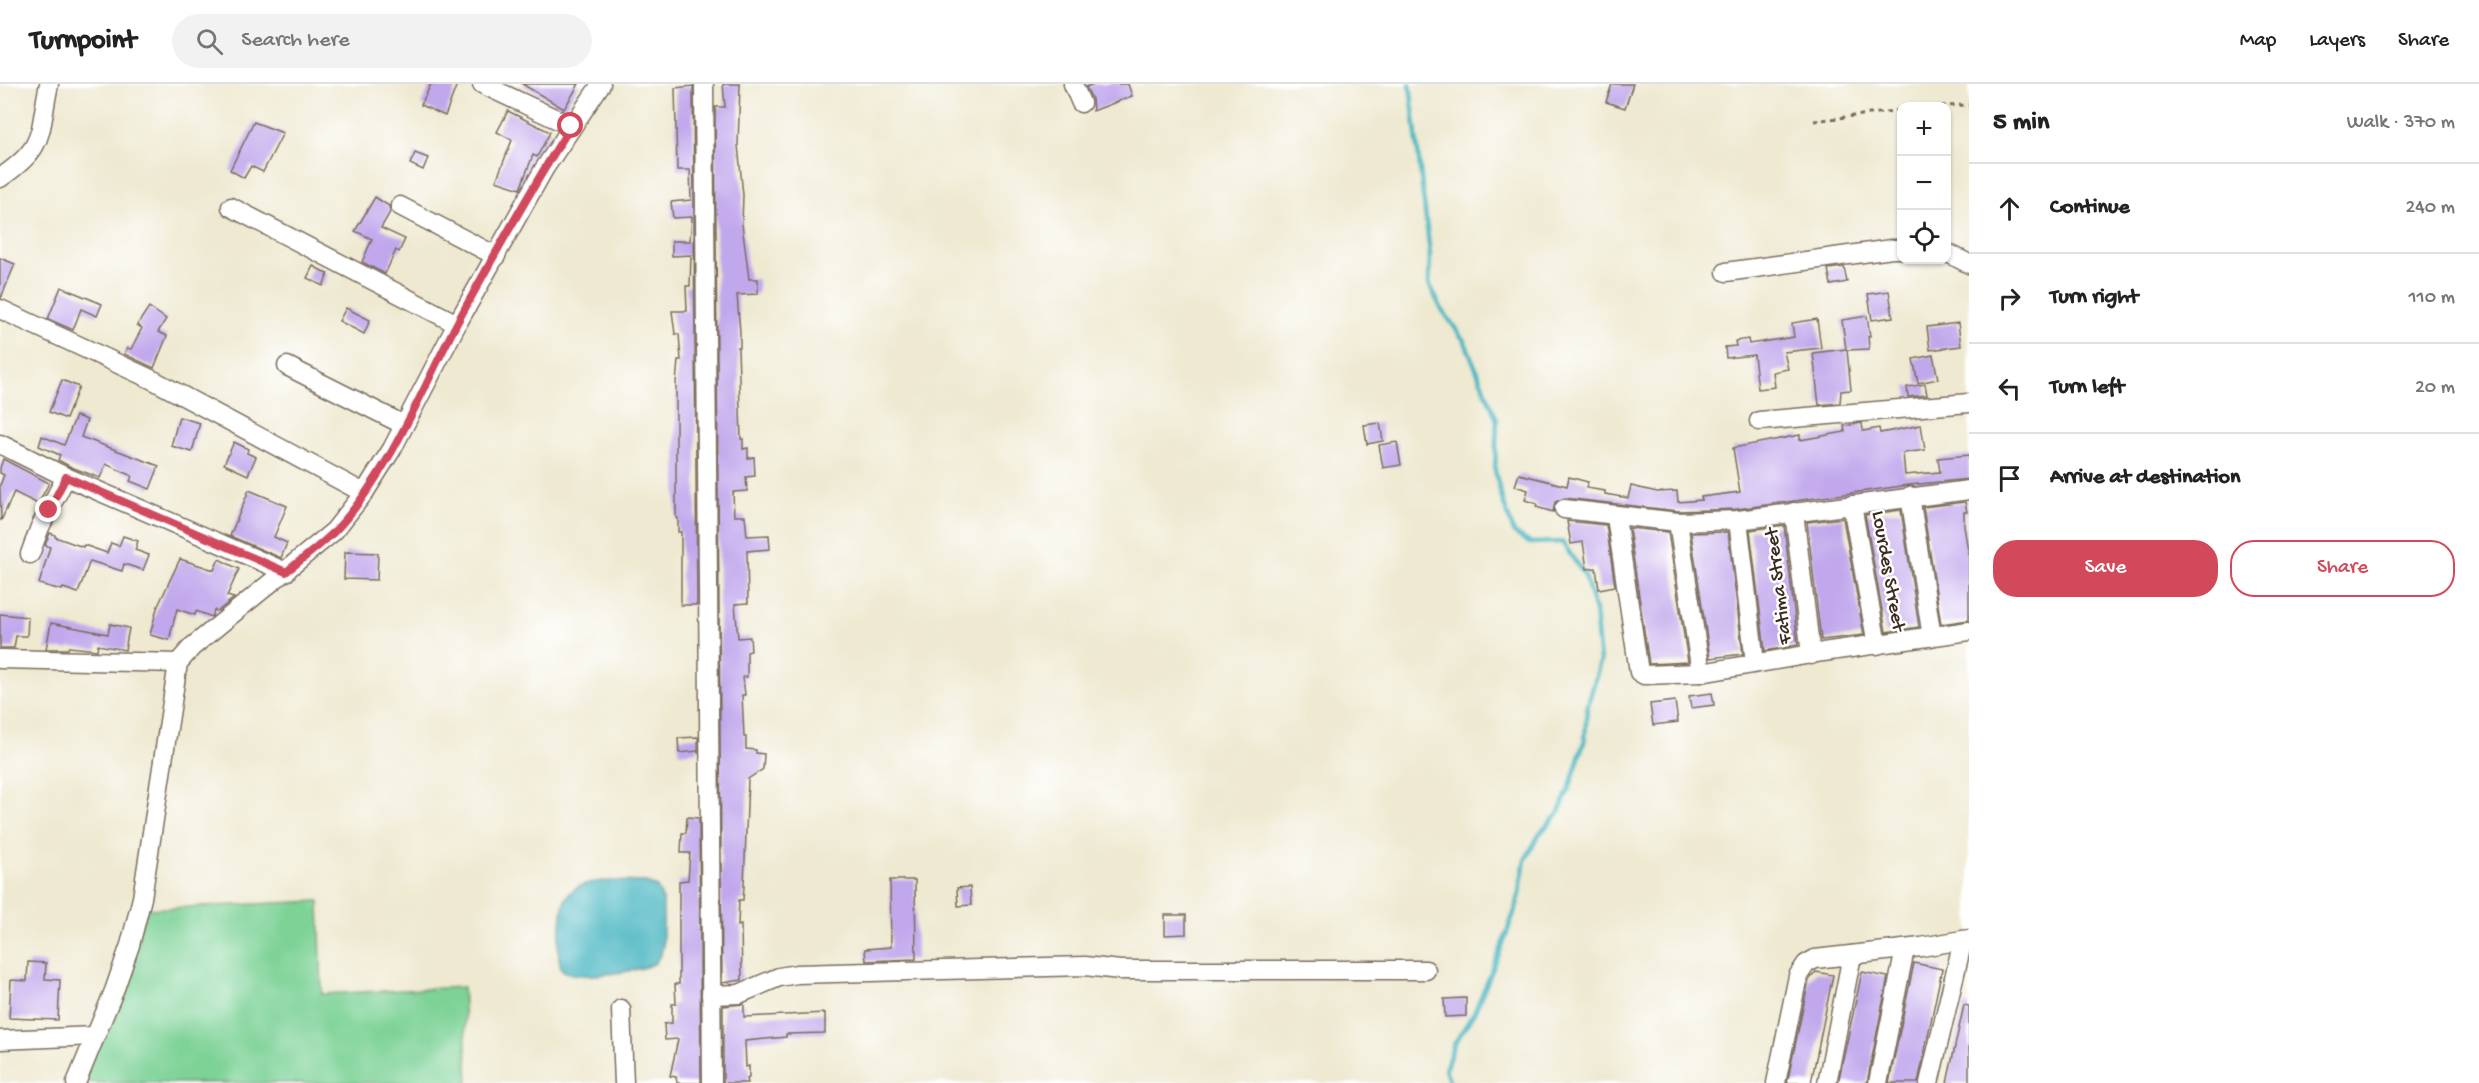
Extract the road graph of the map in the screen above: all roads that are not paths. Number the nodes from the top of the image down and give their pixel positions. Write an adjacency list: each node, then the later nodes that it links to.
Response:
1 (49, 84): 8 (street)
2 (482, 84): 7 (street)
3 (601, 84): 7 (street)
4 (704, 84): 47 (street)
5 (1073, 84): 6 (street)
6 (1081, 103)
7 (571, 126): 13 (street)
8 (0, 178)
9 (400, 206): 13 (street)
10 (231, 207): 17 (street)
11 (1897, 249): 15 (street)
12 (1951, 254): 14 (street)
13 (496, 256): 17 (street)
14 (1969, 264)
15 (1726, 272)
16 (0, 309): 24 (street)
17 (457, 324): 21 (street)
18 (287, 366): 21 (street)
19 (1969, 403): 20 (street)
20 (1759, 421)
21 (404, 425): 24 (street)
22 (0, 444): 23 (street)
23 (66, 477): 33 (street); 34 (street)
24 (364, 493): 34 (street)
25 (1968, 495): 26 (street)
26 (1911, 496): 27 (street); 36 (street)
27 (1852, 505): 29 (street); 37 (street, Lourdes Street)
28 (1564, 509): 30 (street)
29 (1794, 512): 31 (street); 38 (street, Fatima Street)
30 (1616, 516): 32 (street); 42 (street)
31 (1738, 520): 32 (street); 41 (street)
32 (1678, 522): 42 (street)
33 (30, 554)
34 (286, 572): 40 (street)
35 (1969, 631): 36 (street)
36 (1932, 637): 37 (street)
37 (1877, 645): 38 (street)
38 (1810, 656): 41 (street)
39 (0, 659): 40 (street)
40 (178, 663): 49 (street)
41 (1755, 663): 42 (street)
42 (1701, 673)
43 (1966, 939): 44 (street); 57 (street)
44 (1905, 949): 45 (street); 56 (street)
45 (1852, 955): 54 (street); 55 (street)
46 (1426, 970): 47 (street)
47 (711, 995): 53 (street)
48 (621, 1009): 52 (street)
49 (95, 1036): 50 (street); 51 (street)
50 (0, 1040)
51 (76, 1083)
52 (624, 1083)
53 (711, 1083)
54 (1776, 1083)
55 (1827, 1083)
56 (1878, 1083)
57 (1929, 1083)

